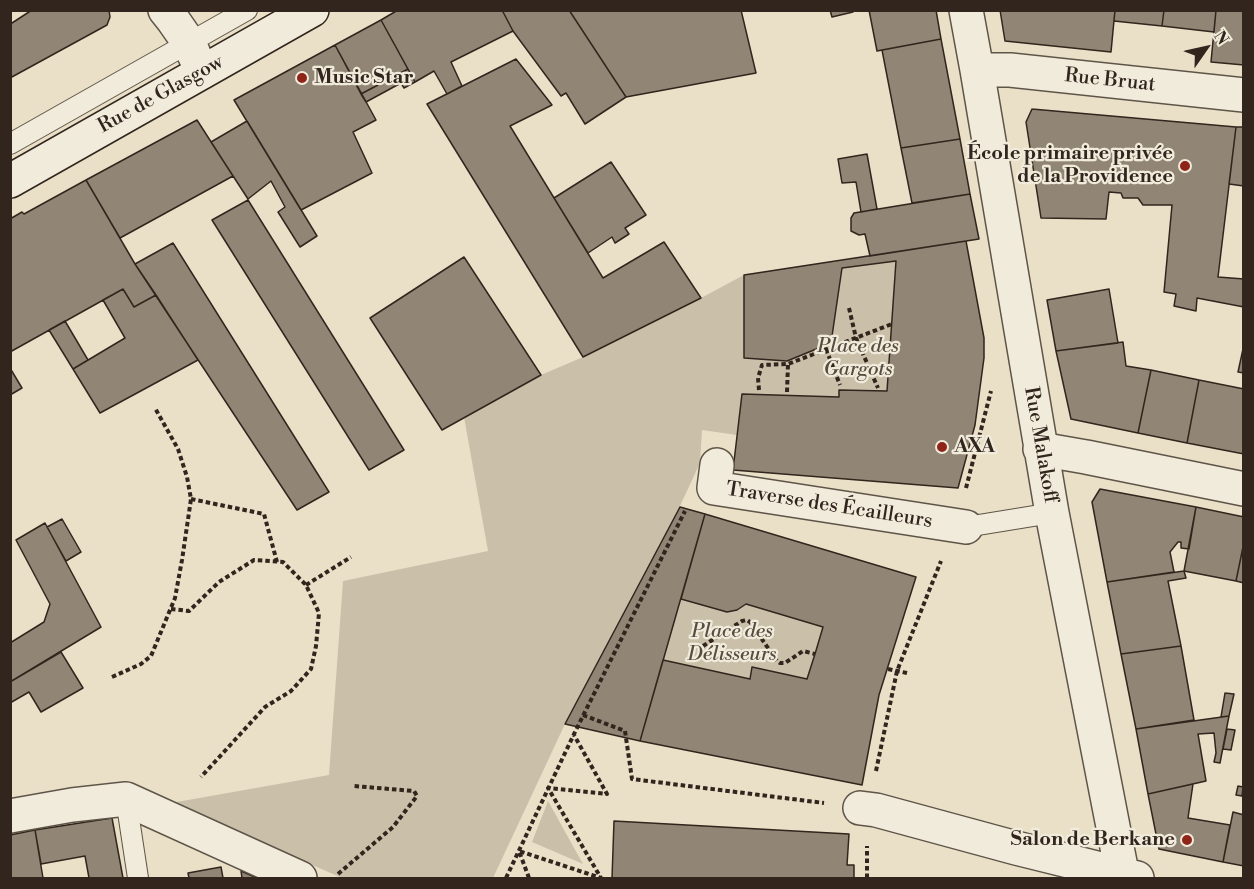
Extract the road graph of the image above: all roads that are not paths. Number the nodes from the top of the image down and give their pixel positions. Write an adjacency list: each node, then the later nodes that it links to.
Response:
1 (165, 10): 5 (street)
2 (247, 10): 5 (lane, Rue de Glasgow)
3 (312, 10): 5 (street, Rue de Glasgow)
4 (966, 10): 6 (street, Rue Malakoff)
5 (195, 58): 8 (lane, Rue de Glasgow); 9 (street, Rue de Glasgow)
6 (977, 70): 7 (street, Rue Bruat); 10 (street, Rue Malakoff)
7 (1244, 94)
8 (10, 144)
9 (10, 181)
10 (1040, 449): 12 (street); 13 (street, Rue Malakoff)
11 (717, 465): 14 (street, Traverse des Écailleurs)
12 (1244, 489)
13 (1052, 513): 14 (lane); 18 (street, Rue Malakoff)
14 (961, 526)
15 (126, 799): 17 (street); 19 (lane); 20 (street)
16 (864, 808): 18 (street)
17 (10, 816)
18 (1128, 877)
19 (138, 879)
20 (300, 879)

